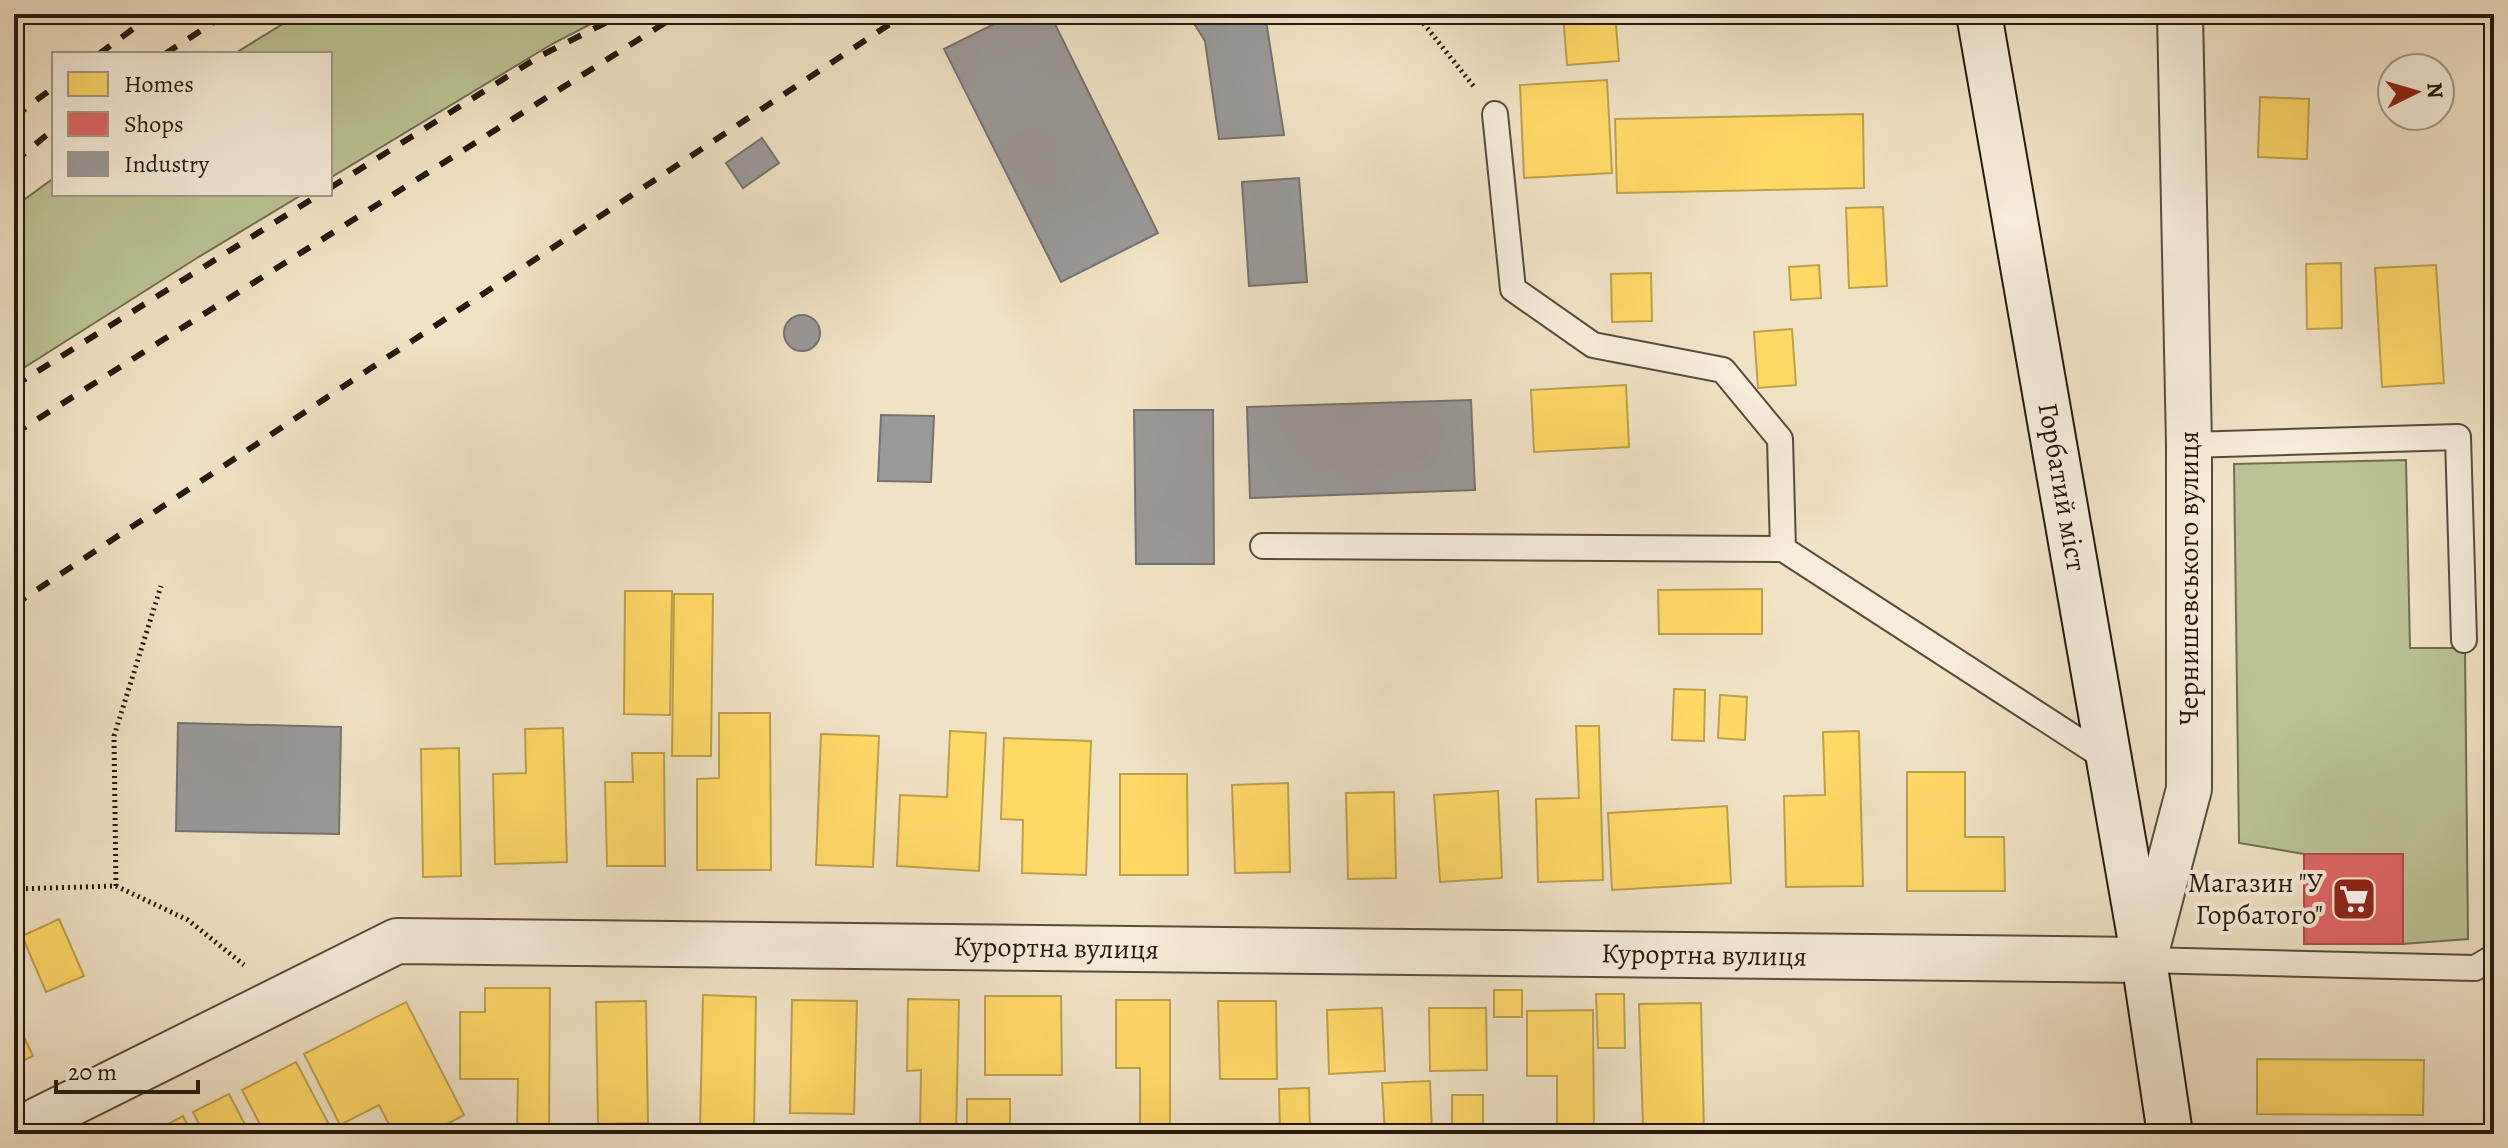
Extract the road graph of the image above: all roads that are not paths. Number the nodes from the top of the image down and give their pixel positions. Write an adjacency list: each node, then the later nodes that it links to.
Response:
1 (1979, 14): 8 (street, Горбатий міст)
2 (2180, 14): 4 (street, Чернишевського вулиця)
3 (1495, 114): 6 (lane)
4 (2189, 445): 7 (lane); 10 (street, Чернишевського вулиця)
5 (1263, 546): 6 (lane)
6 (1783, 549): 8 (lane)
7 (2464, 640)
8 (2110, 761): 10 (street, Горбатий міст)
9 (2494, 957): 10 (lane)
10 (2144, 960): 11 (street, Курортна вулиця); 12 (street, Чернишевського вулиця)
11 (14, 1132)
12 (2170, 1134)

